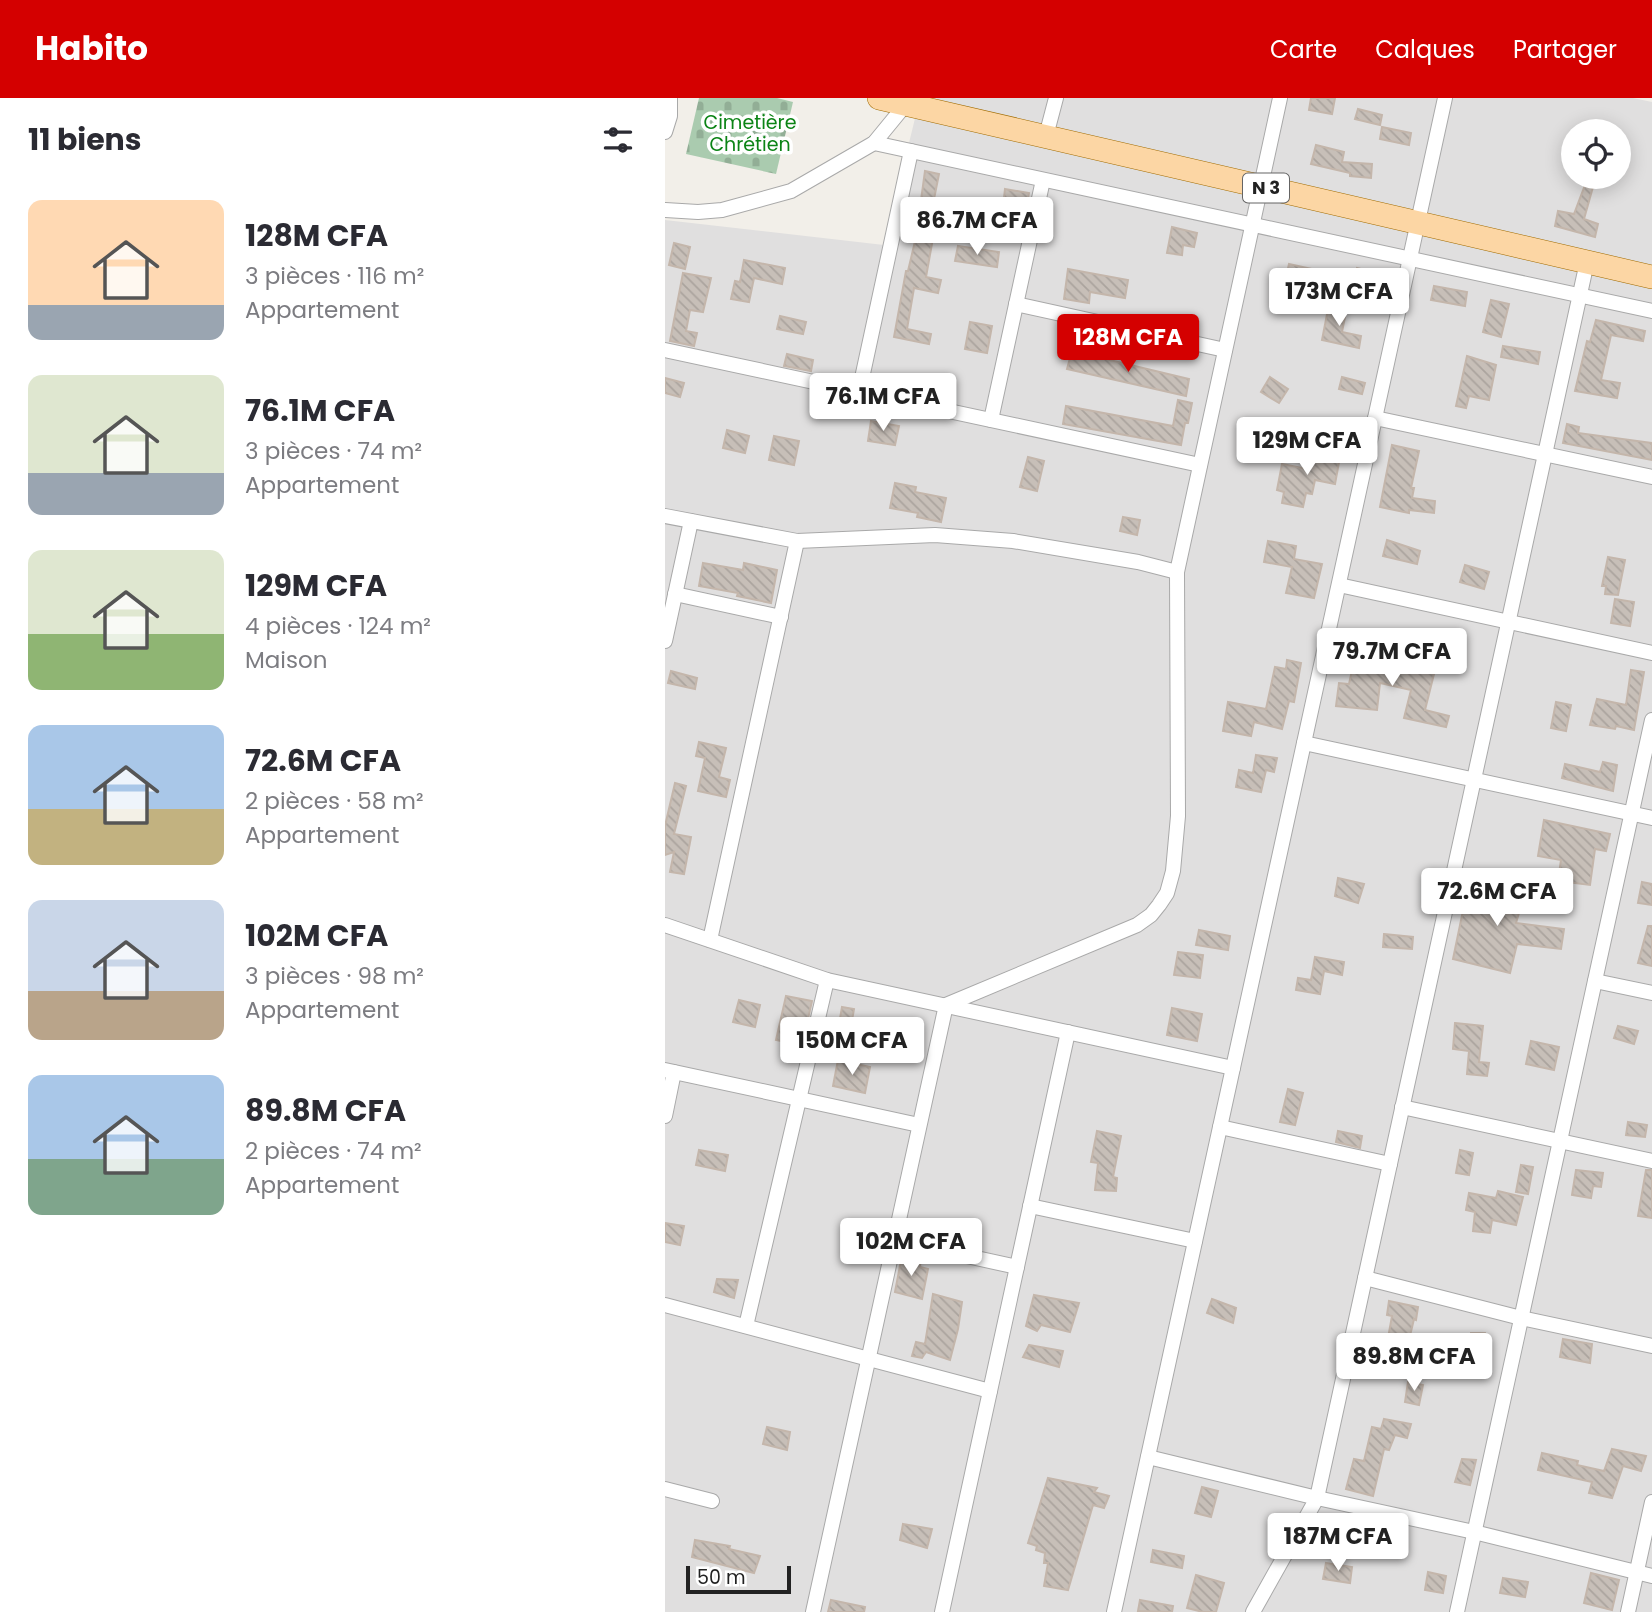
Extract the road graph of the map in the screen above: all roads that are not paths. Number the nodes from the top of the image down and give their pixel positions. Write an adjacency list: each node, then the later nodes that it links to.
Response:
1 (670, 98): 7 (street)
2 (879, 98): 6 (main road, N 3)
3 (1056, 98): 8 (street)
4 (1280, 98): 12 (street)
5 (1445, 98): 14 (street)
6 (906, 104): 8 (main road, N 3); 9 (street)
7 (665, 132)
8 (1046, 136): 12 (main road, N 3)
9 (874, 143): 10 (street); 13 (street)
10 (911, 152): 11 (street); 24 (street)
11 (1043, 180): 15 (street); 20 (street)
12 (1261, 187): 14 (main road, N 3); 15 (street)
13 (665, 210)
14 (1418, 223): 16 (street); 17 (main road, N 3)
15 (1252, 225): 16 (street); 23 (street)
16 (1410, 259): 19 (street); 25 (street)
17 (1587, 262): 18 (main road, N 3); 19 (street)
18 (1652, 277)
19 (1580, 296): 21 (street); 27 (street)
20 (1016, 304): 23 (street); 26 (street)
21 (1652, 311)
22 (665, 350): 24 (street)
23 (1225, 350): 28 (street)
24 (859, 392): 26 (street)
25 (1375, 418): 27 (street); 34 (street)
26 (991, 420): 28 (street)
27 (1545, 454): 29 (street); 37 (street)
28 (1200, 465): 33 (street)
29 (1652, 477)
30 (665, 516): 31 (street)
31 (691, 521): 32 (street); 35 (street)
32 (797, 541): 33 (street); 36 (street)
33 (1177, 572): 50 (street)
34 (1339, 585): 37 (street); 41 (street)
35 (675, 594): 36 (street); 38 (street)
36 (781, 617): 46 (street)
37 (1509, 622): 39 (street); 42 (street)
38 (665, 640)
39 (1652, 653)
40 (1652, 720): 43 (street)
41 (1304, 743): 42 (street); 52 (street)
42 (1474, 779): 43 (street); 55 (street)
43 (1632, 813): 44 (street); 48 (street)
44 (1652, 818)
45 (665, 925): 46 (street)
46 (710, 940): 47 (street)
47 (827, 980): 50 (street); 54 (street)
48 (1595, 981): 49 (street); 59 (street)
49 (1652, 993)
50 (946, 1005): 51 (street); 57 (street)
51 (1069, 1032): 52 (street); 62 (street)
52 (1233, 1068): 58 (street)
53 (670, 1071): 54 (street); 56 (street)
54 (798, 1098): 57 (street); 69 (street)
55 (1402, 1107): 59 (street); 61 (street)
56 (665, 1116)
57 (919, 1125): 63 (street)
58 (1220, 1127): 61 (street); 64 (street)
59 (1560, 1141): 60 (street); 68 (street)
60 (1652, 1161)
61 (1390, 1164): 66 (street)
62 (1030, 1206): 64 (street); 65 (street)
63 (894, 1240): 65 (street); 71 (street)
64 (1195, 1241): 73 (street)
65 (1017, 1267): 72 (street)
66 (1365, 1278): 68 (street); 75 (street)
67 (665, 1305): 69 (street)
68 (1521, 1318): 70 (street); 78 (street)
69 (746, 1326): 71 (street)
70 (1652, 1346)
71 (868, 1358): 72 (street); 81 (street)
72 (990, 1391): 82 (street)
73 (1148, 1457): 75 (street); 83 (street)
74 (665, 1489): 76 (street)
75 (1317, 1498): 78 (street); 84 (street)
76 (712, 1501)
77 (1652, 1502): 79 (street)
78 (1474, 1532): 79 (street); 85 (street)
79 (1637, 1572): 80 (street); 86 (street)
80 (1652, 1576)
81 (813, 1612)
82 (942, 1612)
83 (1114, 1612)
84 (1253, 1612)
85 (1457, 1612)
86 (1628, 1612)

